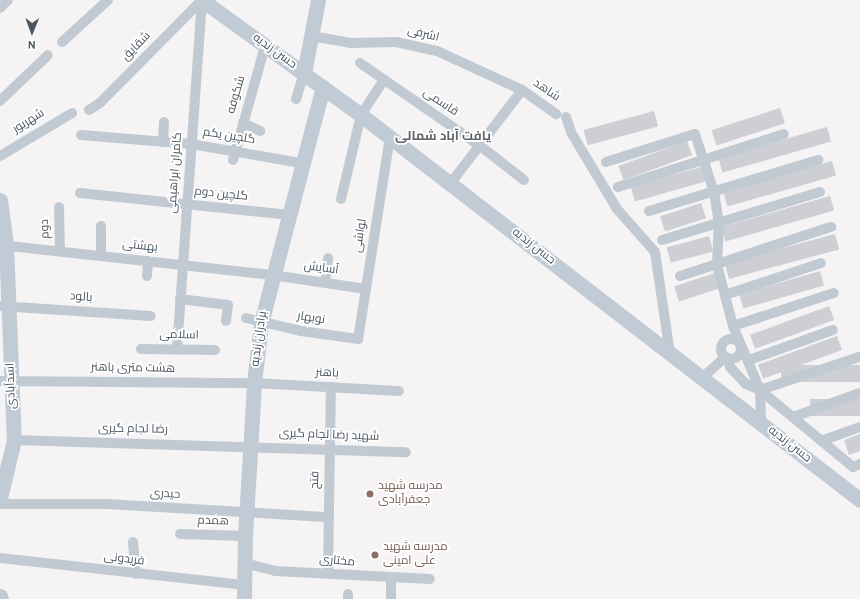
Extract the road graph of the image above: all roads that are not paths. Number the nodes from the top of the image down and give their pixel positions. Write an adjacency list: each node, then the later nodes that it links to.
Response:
1 (8, 0): 5 (street)
2 (108, 0): 7 (street)
3 (202, 0): 8 (street, حسن زندیه); 17 (street, شقایق); 29 (street, کامران ابراهیمی)
4 (318, 0): 6 (street)
5 (0, 8)
6 (311, 36): 11 (street); 14 (street, اشرفی)
7 (62, 42)
8 (265, 46): 11 (street, حسن زندیه); 23 (street, شکوفه)
9 (48, 54): 16 (street)
10 (360, 63): 12 (street, قاسمی)
11 (304, 73): 13 (street, حسن زندیه); 15 (street)
12 (383, 81): 19 (street); 30 (street, قاسمی)
13 (322, 87): 19 (street, حسن زندیه); 36 (street, برادران زندیه)
14 (522, 90): 20 (street, شاهد); 30 (street)
15 (296, 99)
16 (0, 101)
17 (89, 110)
18 (72, 113): 31 (street, شهریور)
19 (361, 114): 27 (street, حسن زندیه); 43 (street)
20 (556, 114)
21 (566, 117): 81 (street)
22 (164, 122): 28 (street)
23 (243, 123): 24 (street); 32 (street, شکوفه)
24 (260, 131)
25 (784, 134): 33 (street)
26 (81, 135): 28 (street, گلچین یکم)
27 (390, 137): 38 (street, حسن زندیه); 65 (street, لواشی)
28 (163, 142): 29 (street, گلچین یکم)
29 (191, 144): 32 (street, گلچین یکم); 45 (street, کامران ابراهیمی)
30 (479, 145): 37 (street, قاسمی); 38 (street)
31 (0, 156)
32 (234, 156): 36 (street, گلچین یکم)
33 (704, 160): 35 (street); 39 (street); 40 (street)
34 (818, 160): 40 (street)
35 (606, 162)
36 (301, 163): 48 (street, برادران زندیه)
37 (524, 180)
38 (450, 184): 81 (street, حسن زندیه)
39 (618, 187)
40 (714, 192): 47 (street); 49 (street)
41 (820, 192): 49 (street)
42 (80, 193): 45 (street, گلچین دوم)
43 (341, 199)
44 (0, 200): 53 (street, اسدآبادی)
45 (187, 205): 48 (street, گلچین دوم); 59 (street, کامران ابراهیمی)
46 (58, 207): 54 (street, دوم)
47 (649, 212)
48 (288, 215): 61 (street, برادران زندیه)
49 (719, 222): 52 (street); 60 (street)
50 (101, 226): 55 (street)
51 (831, 227): 60 (street)
52 (662, 240)
53 (3, 245): 54 (street, بهشتی); 69 (street, اسدآبادی)
54 (60, 250): 55 (street, بهشتی)
55 (101, 255): 57 (street, بهشتی)
56 (328, 258): 64 (street)
57 (148, 261): 59 (street, بهشتی); 62 (street)
58 (821, 262): 67 (street)
59 (183, 265): 61 (street, بهشتی); 68 (street, کامران ابراهیمی)
60 (717, 265): 63 (street); 67 (street)
61 (272, 275): 64 (street, آسایش); 73 (street, برادران زندیه)
62 (147, 276)
63 (680, 276)
64 (325, 283): 65 (street, آسایش)
65 (366, 289): 76 (street, لواشی)
66 (834, 293): 74 (street)
67 (725, 295): 74 (street)
68 (180, 299): 72 (street); 79 (street, کامران ابراهیمی)
69 (4, 306): 70 (street, بالود); 86 (street, اسدآبادی)
70 (151, 316)
71 (246, 318): 73 (street)
72 (226, 321)
73 (261, 323): 76 (street, نوبهار); 87 (street, برادران زندیه)
74 (733, 326): 77 (street)
75 (833, 330): 84 (street)
76 (358, 339)
77 (740, 345): 82 (street); 82 (street); 84 (street)
78 (141, 349): 79 (street, اسلامی)
79 (177, 349): 80 (street, اسلامی)
80 (215, 350)
81 (670, 353): 85 (street, حسن زندیه)
82 (726, 358): 85 (street); 89 (street)
83 (859, 358): 89 (street)
84 (748, 360): 89 (street)
85 (702, 378): 93 (street, حسن زندیه)
86 (6, 381): 87 (street, هشت متری باهنر); 95 (street, اسدآبادی)
87 (254, 383): 88 (street, باهنر); 97 (street, برادران زندیه)
88 (331, 387): 90 (street, باهنر); 98 (street, فتح)
89 (760, 390): 92 (street); 93 (street)
90 (399, 391)
91 (860, 393): 92 (street)
92 (793, 417): 96 (street)
93 (761, 423): 102 (street, حسن زندیه)
94 (860, 427): 96 (street)
95 (14, 440): 97 (street, رضا لجام گیری); 101 (street, اسدآبادی)
96 (821, 441): 100 (street)
97 (250, 446): 98 (street, شهید رضا لجام گیری); 104 (street, برادران زندیه)
98 (330, 449): 99 (street, شهید رضا لجام گیری); 105 (street, فتح)
99 (406, 452)
100 (860, 464)
101 (0, 498)
102 (860, 500)
103 (0, 504): 104 (street, حیدری)
104 (246, 512): 105 (street, حیدری); 107 (street, برادران زندیه)
105 (329, 517): 111 (street, فتح)
106 (180, 534): 107 (street, همدم)
107 (244, 536): 110 (street, برادران زندیه)
108 (134, 542): 112 (street)
109 (0, 558): 112 (street, فریدونی)
110 (244, 563): 111 (street, مختاری); 115 (street, برادران زندیه)
111 (328, 573): 113 (street, مختاری)
112 (136, 574): 115 (street, فریدونی)
113 (391, 578): 114 (street, مختاری); 118 (street)
114 (430, 579)
115 (244, 592)
116 (0, 596): 117 (street)
117 (1, 599)
118 (391, 599)

